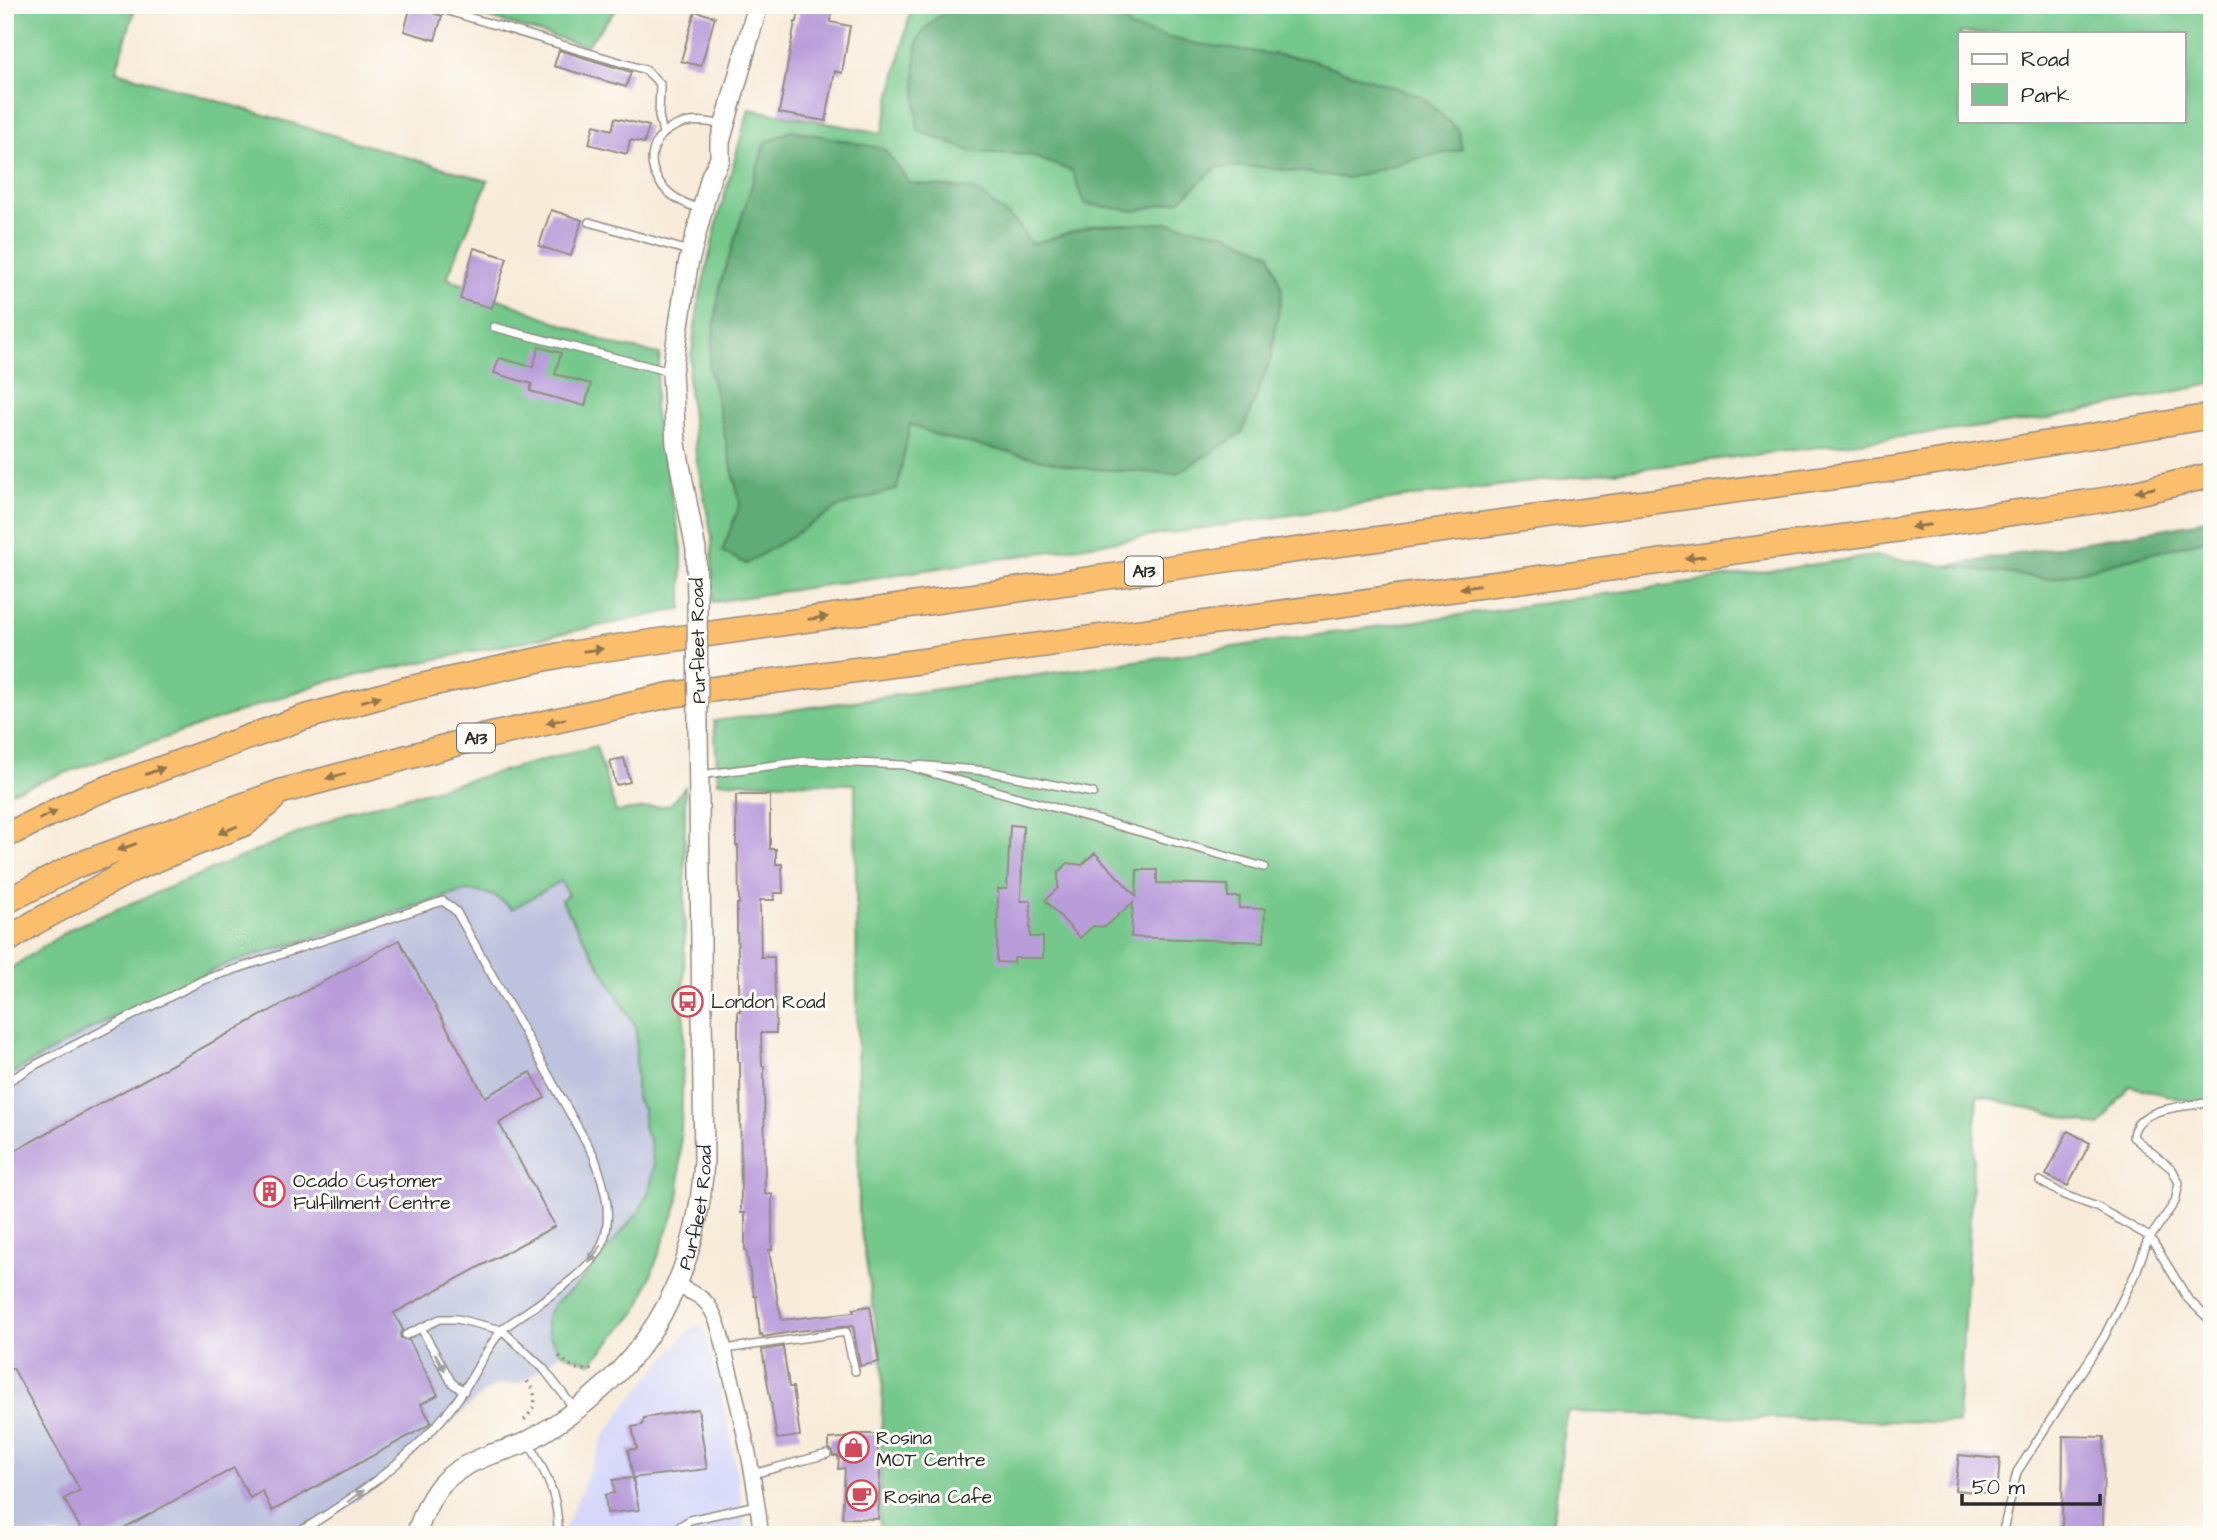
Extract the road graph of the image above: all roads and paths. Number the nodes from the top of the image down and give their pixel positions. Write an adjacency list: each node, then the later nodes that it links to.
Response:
1 (429, 5): 4 (lane)
2 (758, 5): 3 (street, Purfleet Road)
3 (725, 126): 4 (lane); 5 (street, Purfleet Road)
4 (663, 133): 5 (lane)
5 (702, 209): 7 (street, Purfleet Road)
6 (589, 222): 7 (lane)
7 (691, 252): 9 (street, Purfleet Road)
8 (494, 327): 9 (lane)
9 (672, 372): 13 (street, Purfleet Road, bridge)
10 (2212, 416): 16 (highway, A13, one-way to 10)
11 (2212, 475): 14 (highway, A13, one-way to 14)
12 (904, 765): 13 (lane); 15 (lane); 17 (lane)
13 (699, 775): 24 (street, Purfleet Road)
14 (283, 791): 18 (highway, A13, one-way to 18); 19 (highway, one-way to 19)
15 (1093, 793)
16 (5, 836)
17 (1264, 867)
18 (5, 902)
19 (5, 942)
20 (5, 1083): 27 (lane, one-way to 27)
21 (2212, 1102): 23 (lane)
22 (2040, 1181): 23 (lane)
23 (2150, 1237): 25 (lane); 44 (lane)
24 (677, 1286): 29 (street, Purfleet Road); 34 (street, Purfleet Road)
25 (2212, 1322)
26 (421, 1328): 27 (lane); 28 (lane); 33 (lane, one-way to 33)
27 (502, 1330): 33 (lane); 34 (lane)
28 (406, 1335)
29 (724, 1349): 32 (lane); 37 (street, Purfleet Road)
30 (559, 1356): 31 (path)
31 (596, 1369)
32 (855, 1371)
33 (464, 1391): 39 (lane, one-way to 33)
34 (576, 1412): 35 (street, Purfleet Road)
35 (528, 1441): 40 (street, Purfleet Road); 41 (lane)
36 (827, 1454): 37 (lane)
37 (752, 1474): 38 (street, Purfleet Road)
38 (758, 1504): 42 (lane); 43 (street, Purfleet Road)
39 (296, 1534)
40 (417, 1534)
41 (558, 1535)
42 (666, 1535)
43 (761, 1535)
44 (2002, 1535)

